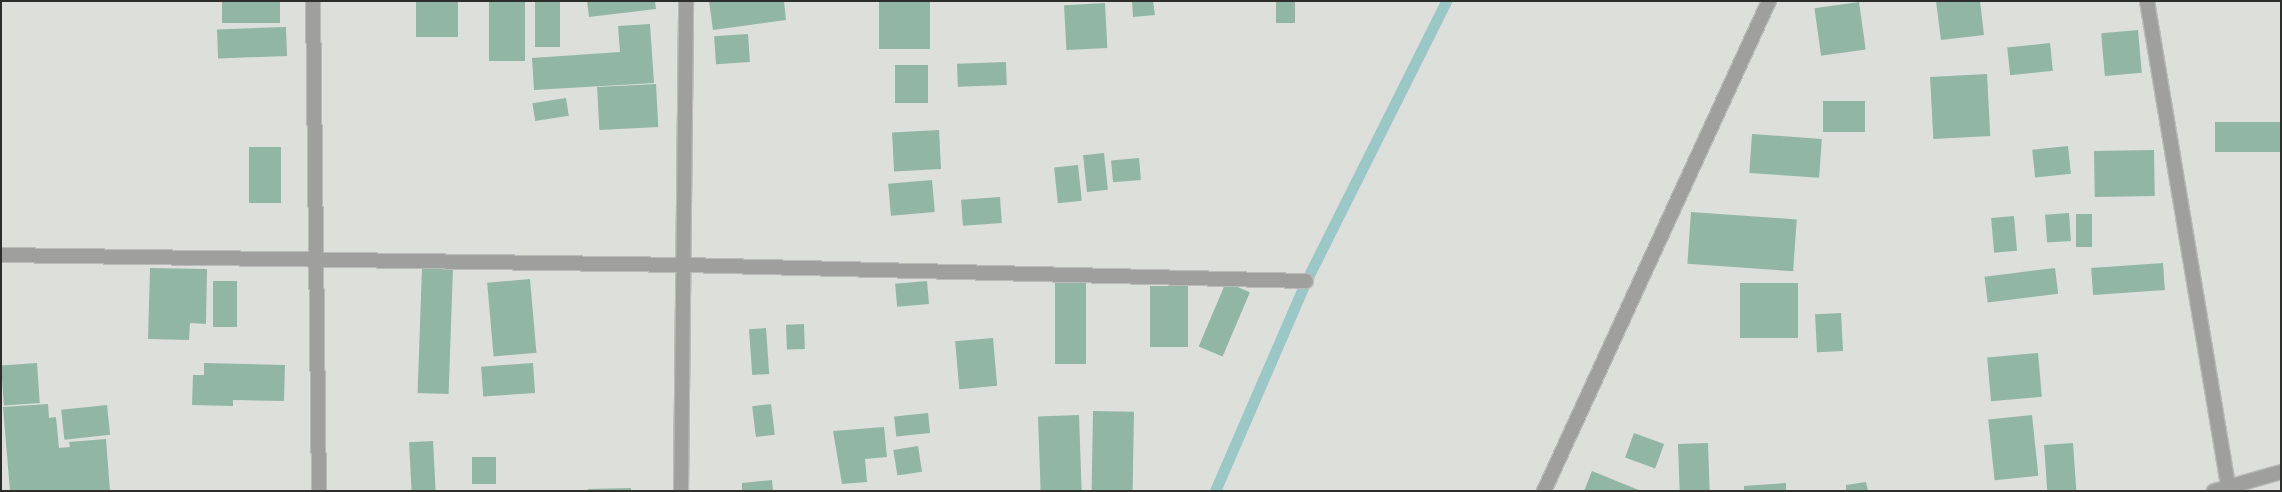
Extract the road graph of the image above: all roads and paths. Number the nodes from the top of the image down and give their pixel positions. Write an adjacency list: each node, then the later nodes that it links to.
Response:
1 (313, 1): 6 (street)
2 (686, 1): 7 (street)
3 (1769, 1): 13 (street)
4 (2147, 1): 10 (street)
5 (1, 255): 6 (street)
6 (316, 259): 7 (street); 11 (street)
7 (685, 265): 8 (street); 12 (street)
8 (1306, 281)
9 (2281, 472): 10 (street)
10 (2224, 490)
11 (319, 491)
12 (681, 491)
13 (1544, 491)

